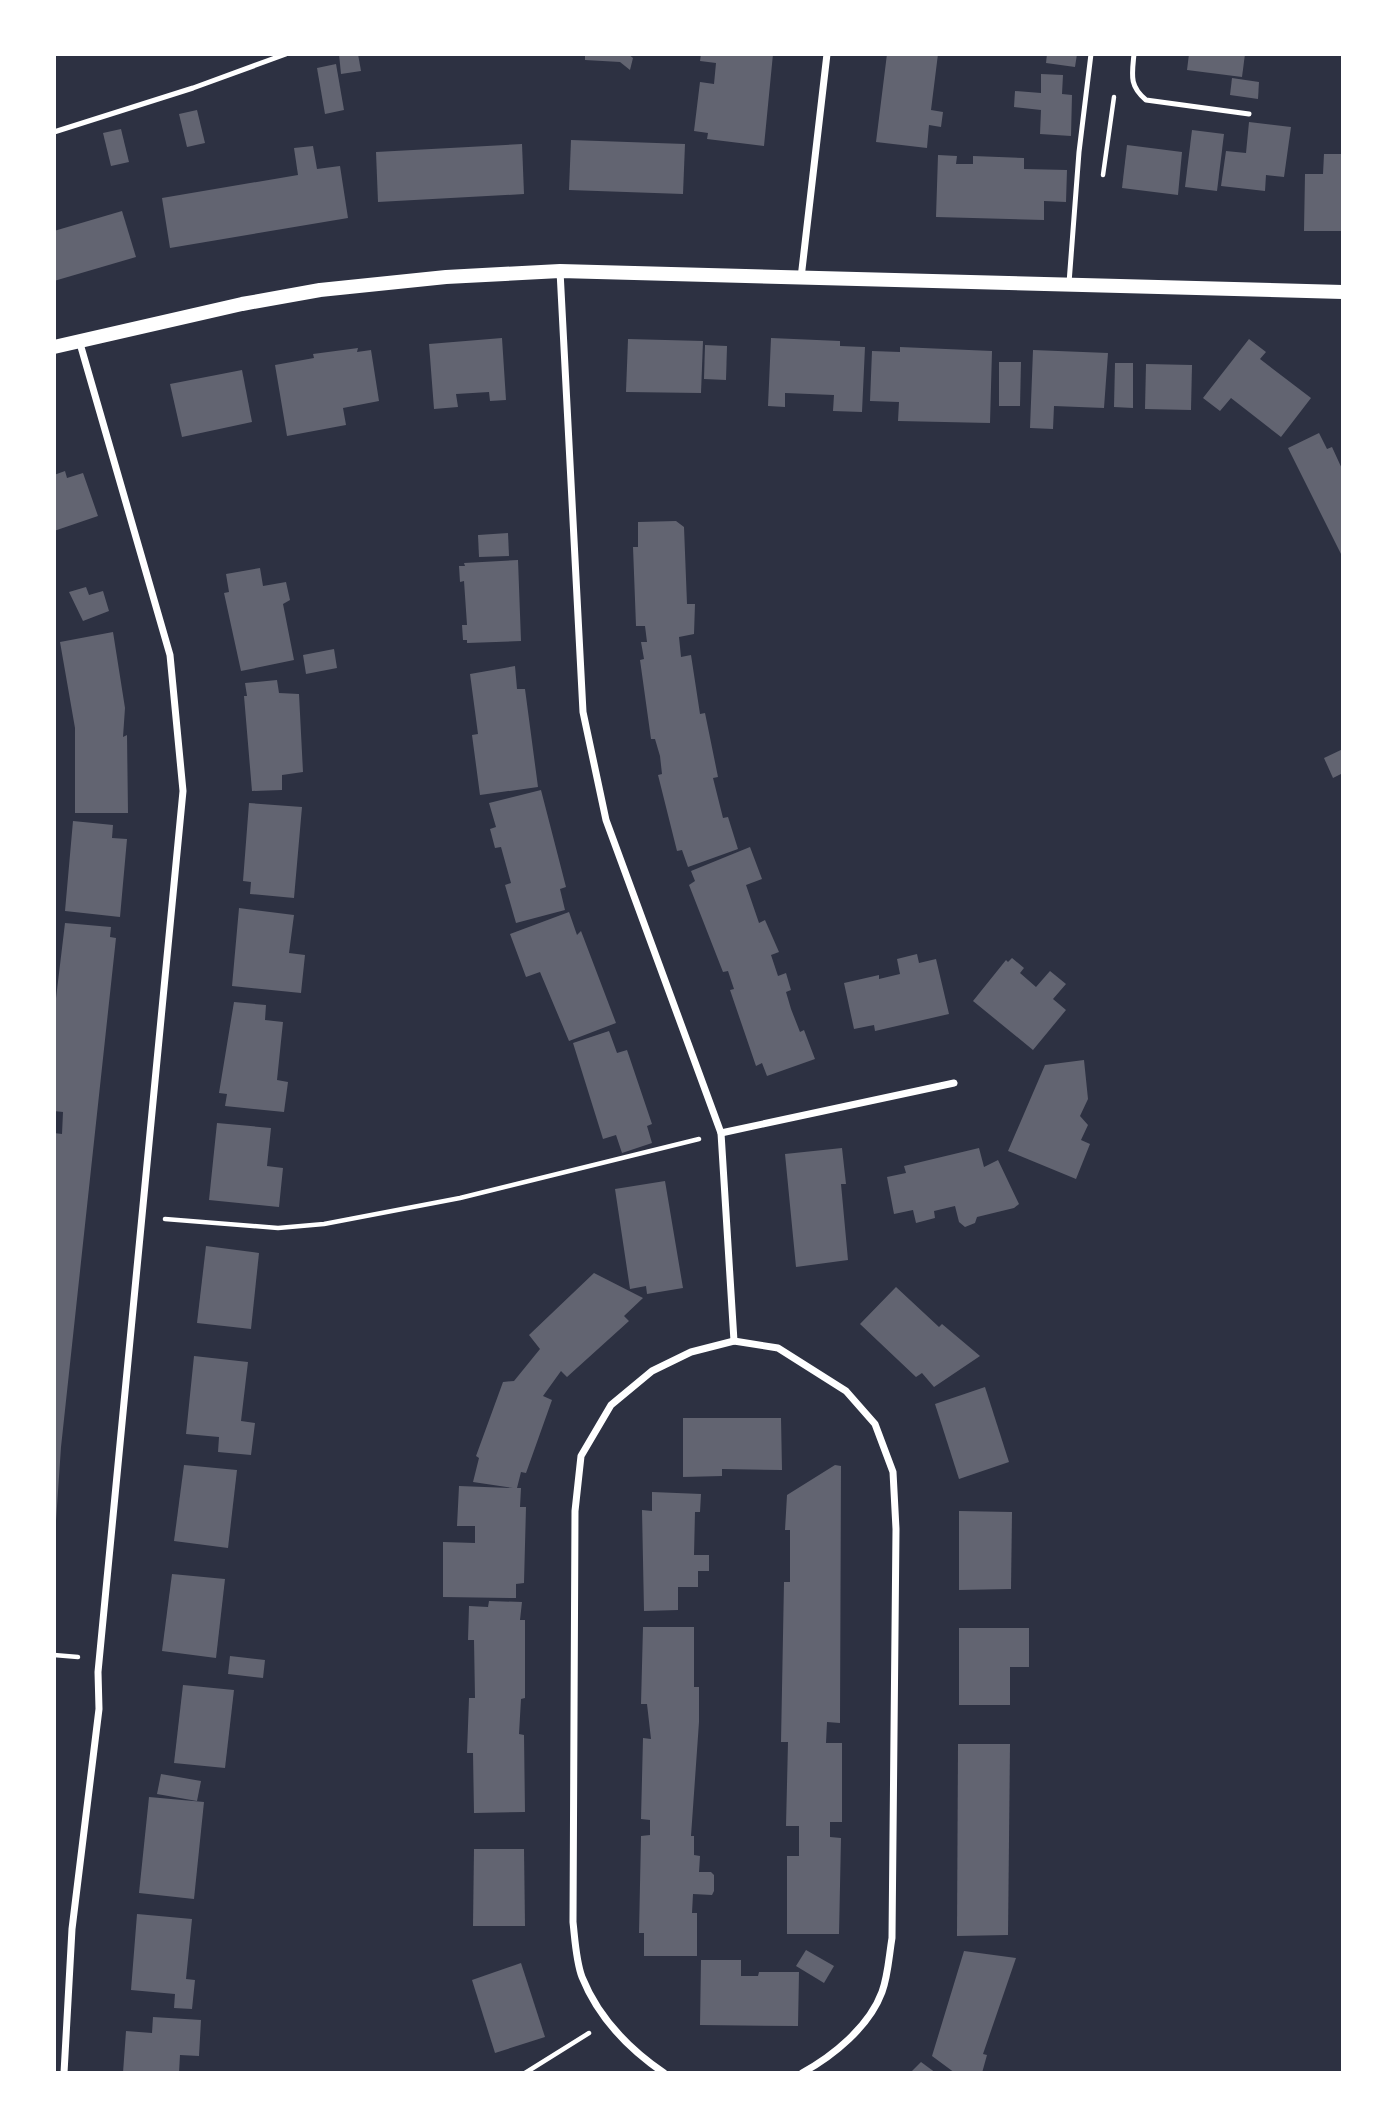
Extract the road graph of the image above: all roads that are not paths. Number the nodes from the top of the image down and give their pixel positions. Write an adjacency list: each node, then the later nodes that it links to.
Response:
1 (286, 54): 6 (lane)
2 (827, 54): 8 (street)
3 (1091, 54): 9 (lane)
4 (1134, 54): 5 (lane)
5 (1249, 114)
6 (54, 132)
7 (560, 271): 8 (main road); 11 (main road); 14 (street)
8 (801, 279): 9 (main road)
9 (1068, 286): 10 (main road)
10 (1343, 292)
11 (78, 339): 12 (main road); 16 (street)
12 (54, 347)
13 (954, 1083): 14 (street)
14 (721, 1133): 15 (street)
15 (734, 1340): 17 (street); 18 (street)
16 (64, 2073)
17 (664, 2073)
18 (802, 2073)

